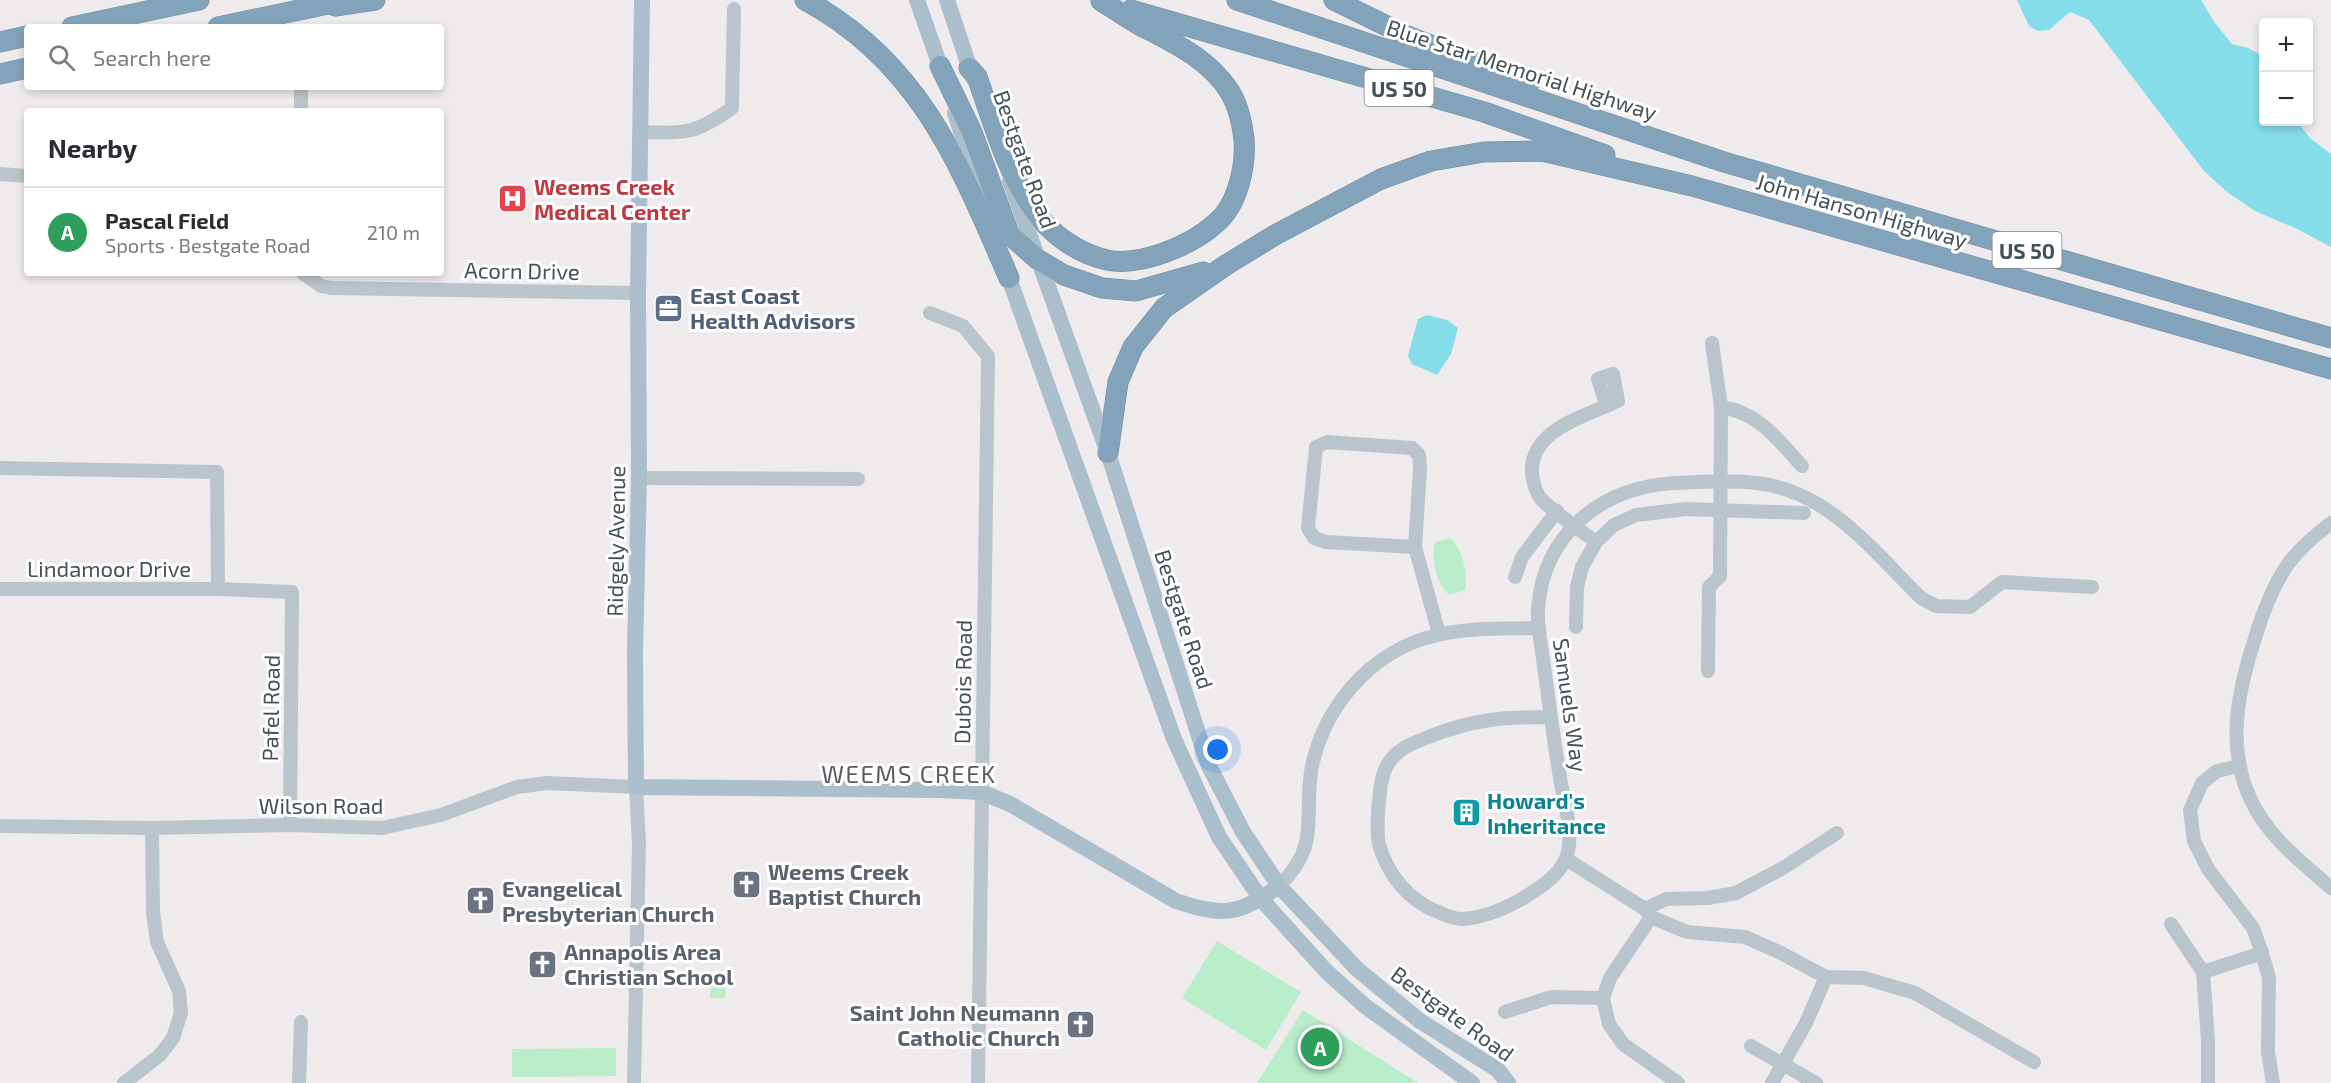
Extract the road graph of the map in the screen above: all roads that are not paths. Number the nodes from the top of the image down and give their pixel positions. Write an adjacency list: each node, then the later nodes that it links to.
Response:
1 (199, 0): 13 (highway)
2 (347, 0): 12 (highway)
3 (375, 0): 12 (highway)
4 (642, 0): 23 (main road, Ridgely Avenue)
5 (805, 0): 31 (highway)
6 (917, 0): 17 (main road, Bestgate Road)
7 (947, 0): 18 (main road, Bestgate Road)
8 (1237, 0): 24 (highway, Blue Star Memorial Highway / US 50)
9 (1334, 0): 24 (highway)
10 (1099, 1): 18 (highway); 27 (highway, US 50)
11 (734, 9): 23 (street)
12 (270, 16): 14 (highway)
13 (86, 24)
14 (232, 24)
15 (24, 37): 16 (highway)
16 (0, 42)
17 (940, 66): 28 (highway); 31 (main road, Bestgate Road)
18 (969, 68): 28 (main road, Bestgate Road)
19 (24, 69): 20 (highway)
20 (0, 74)
21 (301, 90): 22 (street)
22 (301, 108)
23 (640, 132): 32 (main road, Ridgely Avenue)
24 (1724, 162): 34 (highway, John Hanson Highway / US 50)
25 (0, 174): 26 (street)
26 (24, 176)
27 (1692, 186): 29 (highway); 36 (highway, John Hanson Highway / US 50)
28 (1037, 259): 29 (highway); 39 (main road, Bestgate Road)
29 (1226, 265): 39 (highway)
30 (306, 276): 32 (street, Acorn Drive)
31 (1009, 278): 72 (main road, Bestgate Road)
32 (638, 293): 42 (main road, Ridgely Avenue)
33 (930, 313): 64 (street, Dubois Road)
34 (2331, 338)
35 (1712, 343): 38 (street)
36 (2331, 369)
37 (1607, 406): 46 (street)
38 (1721, 407): 40 (street); 44 (street)
39 (1108, 453): 70 (main road, Bestgate Road)
40 (1802, 466)
41 (0, 468): 55 (street)
42 (639, 478): 43 (street); 63 (main road, Ridgely Avenue)
43 (858, 479)
44 (1720, 483): 45 (street); 49 (street, Samuels Way); 53 (street, Samuels Way)
45 (1722, 510): 47 (street); 50 (street); 60 (street)
46 (1557, 512): 49 (street); 52 (street)
47 (1804, 513)
48 (2331, 523): 62 (street)
49 (1575, 525): 50 (street); 58 (street, Samuels Way)
50 (1596, 542): 57 (street)
51 (1415, 547): 51 (street); 59 (street)
52 (1515, 577)
53 (2092, 587)
54 (0, 589): 55 (street, Lindamoor Drive)
55 (218, 589): 56 (street, Lindamoor Drive)
56 (292, 592): 65 (street, Pafel Road)
57 (1576, 627)
58 (1539, 628): 59 (street); 61 (street, Samuels Way)
59 (1439, 634): 70 (street)
60 (1708, 671)
61 (1551, 717): 69 (street, Samuels Way); 69 (street)
62 (2240, 766): 71 (street); 75 (street)
63 (636, 787): 64 (main road); 65 (street, Wilson Road); 86 (street, Ridgely Avenue)
64 (981, 792): 72 (main road); 87 (street, Dubois Road)
65 (290, 825): 67 (street, Wilson Road)
66 (0, 826): 67 (street, Wilson Road)
67 (152, 828): 84 (street)
68 (1837, 833): 73 (street)
69 (1566, 859): 73 (street)
70 (1279, 886): 72 (main road); 89 (main road, Bestgate Road)
71 (2331, 888)
72 (1261, 899): 88 (main road, Bestgate Road)
73 (1648, 913): 77 (street); 78 (street)
74 (2171, 924): 76 (street)
75 (2262, 952): 76 (street); 94 (street)
76 (2204, 972): 93 (street)
77 (1826, 977): 82 (street); 83 (street)
78 (1603, 998): 79 (street); 90 (street)
79 (1505, 1012)
80 (301, 1022): 85 (street)
81 (1751, 1046): 83 (street)
82 (2034, 1062)
83 (1784, 1063): 91 (street); 92 (street)
84 (124, 1083)
85 (299, 1083)
86 (634, 1083)
87 (978, 1083)
88 (1472, 1083)
89 (1508, 1083)
90 (1678, 1083)
91 (1772, 1083)
92 (1816, 1083)
93 (2208, 1083)
94 (2273, 1083)

